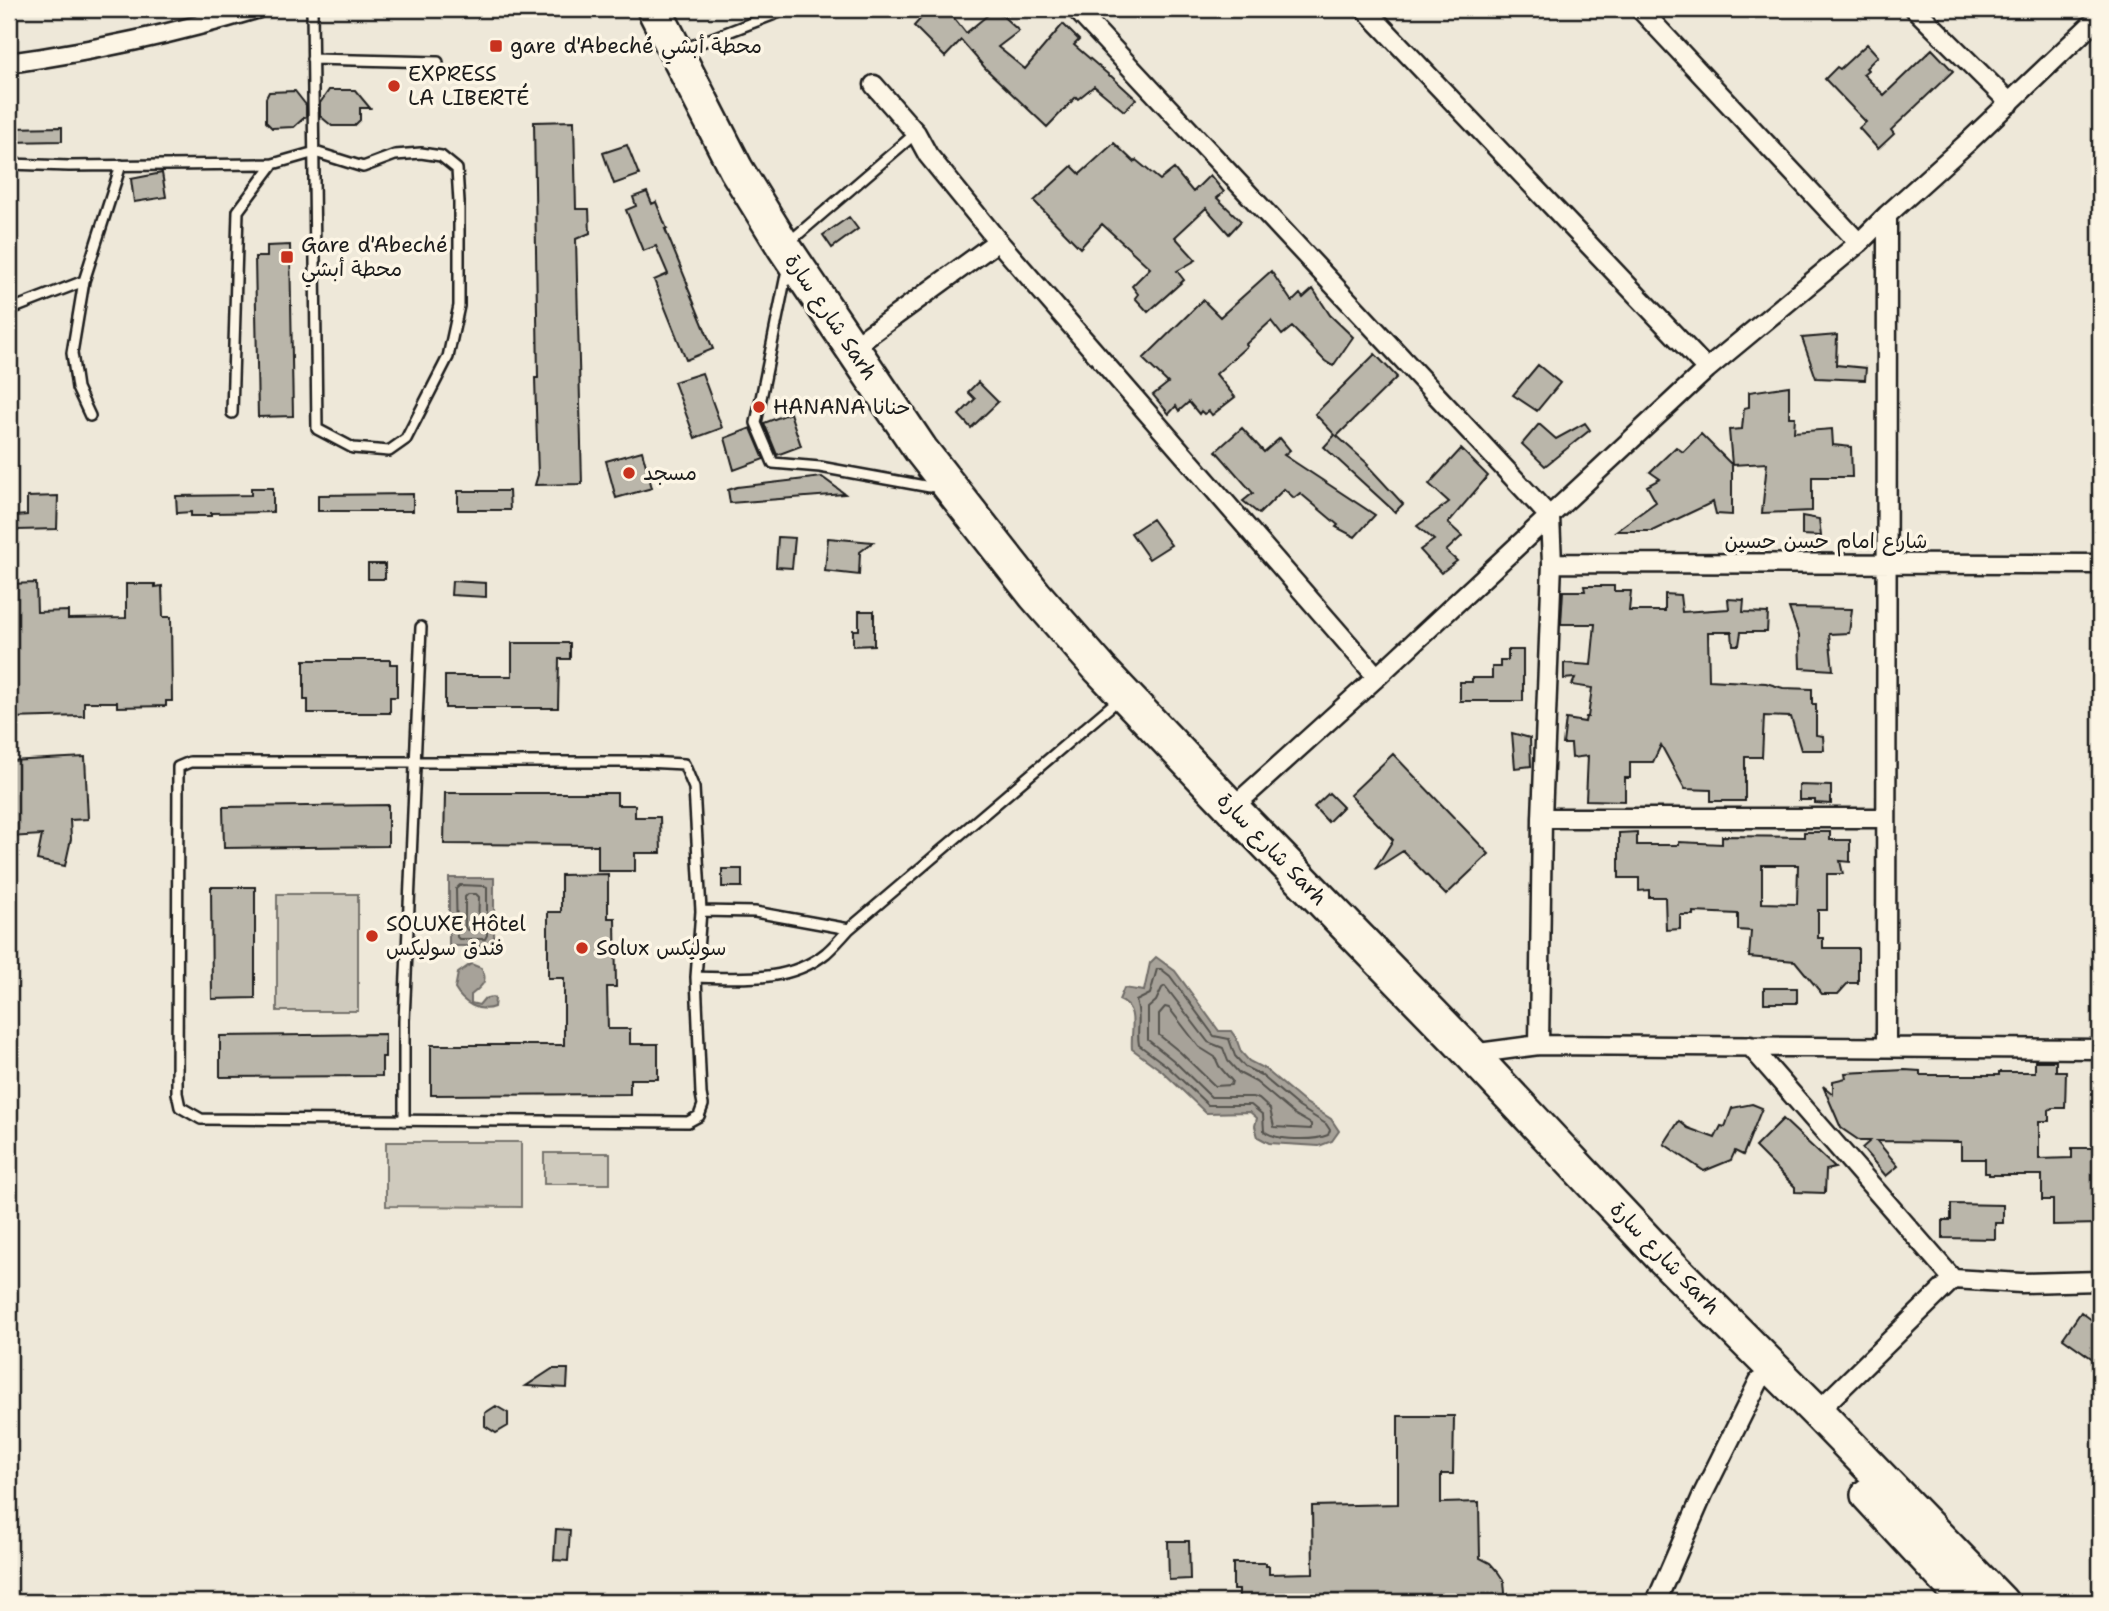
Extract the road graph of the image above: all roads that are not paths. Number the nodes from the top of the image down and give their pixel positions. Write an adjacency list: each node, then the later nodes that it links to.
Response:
1 (256, 9): 14 (street)
2 (312, 9): 12 (lane)
3 (640, 9): 25 (highway, شارع سارة Sarh)
4 (654, 9): 11 (highway, شارع سارة Sarh)
5 (788, 9): 11 (lane)
6 (1076, 9): 33 (street)
7 (1365, 9): 29 (street)
8 (1640, 9): 24 (street)
9 (1915, 9): 16 (street)
10 (2100, 16): 16 (street)
11 (676, 52): 25 (highway, شارع سارة Sarh)
12 (312, 59): 13 (lane); 18 (lane)
13 (438, 62)
14 (9, 63)
15 (874, 85): 17 (street)
16 (2010, 103): 22 (street)
17 (916, 133): 23 (street); 25 (lane)
18 (315, 152): 18 (lane); 20 (lane)
19 (9, 164): 21 (lane)
20 (273, 164): 21 (lane); 30 (lane)
21 (121, 165): 26 (lane)
22 (1887, 215): 24 (street); 34 (street)
23 (998, 241): 28 (street); 38 (street)
24 (1860, 243): 29 (street)
25 (785, 261): 28 (highway, شارع سارة Sarh); 32 (highway, شارع سارة Sarh); 32 (lane)
26 (84, 281): 27 (lane); 31 (lane)
27 (9, 310)
28 (851, 348): 41 (highway, شارع سارة Sarh)
29 (1707, 369): 33 (street)
30 (232, 413)
31 (90, 416)
32 (930, 487): 39 (highway, شارع سارة Sarh)
33 (1549, 517): 35 (street); 38 (street)
34 (1887, 562): 35 (street, شارع امام حسن حسين); 36 (street, شارع امام حسن حسين); 43 (street)
35 (1552, 563): 42 (street)
36 (2100, 564)
37 (421, 627): 40 (lane)
38 (1377, 677): 41 (street)
39 (1111, 706): 45 (lane); 55 (highway, شارع سارة Sarh)
40 (415, 762): 44 (lane); 52 (lane); 52 (lane)
41 (1232, 808): 51 (highway, شارع سارة Sarh)
42 (1542, 818): 43 (street); 47 (street)
43 (1886, 818): 49 (street)
44 (701, 911): 45 (lane); 46 (lane)
45 (849, 929): 46 (lane)
46 (696, 977): 52 (lane)
47 (1539, 1045): 48 (street); 51 (street)
48 (1750, 1046): 49 (street); 53 (street)
49 (1886, 1047): 50 (street)
50 (2100, 1049)
51 (1471, 1054): 56 (highway, شارع سارة Sarh)
52 (404, 1121)
53 (1953, 1279): 54 (street); 56 (street)
54 (2100, 1281)
55 (1759, 1381): 57 (street); 58 (highway, شارع سارة Sarh)
56 (1817, 1412): 59 (highway, شارع سارة Sarh)
57 (1656, 1602)
58 (1967, 1602)
59 (2001, 1602)

